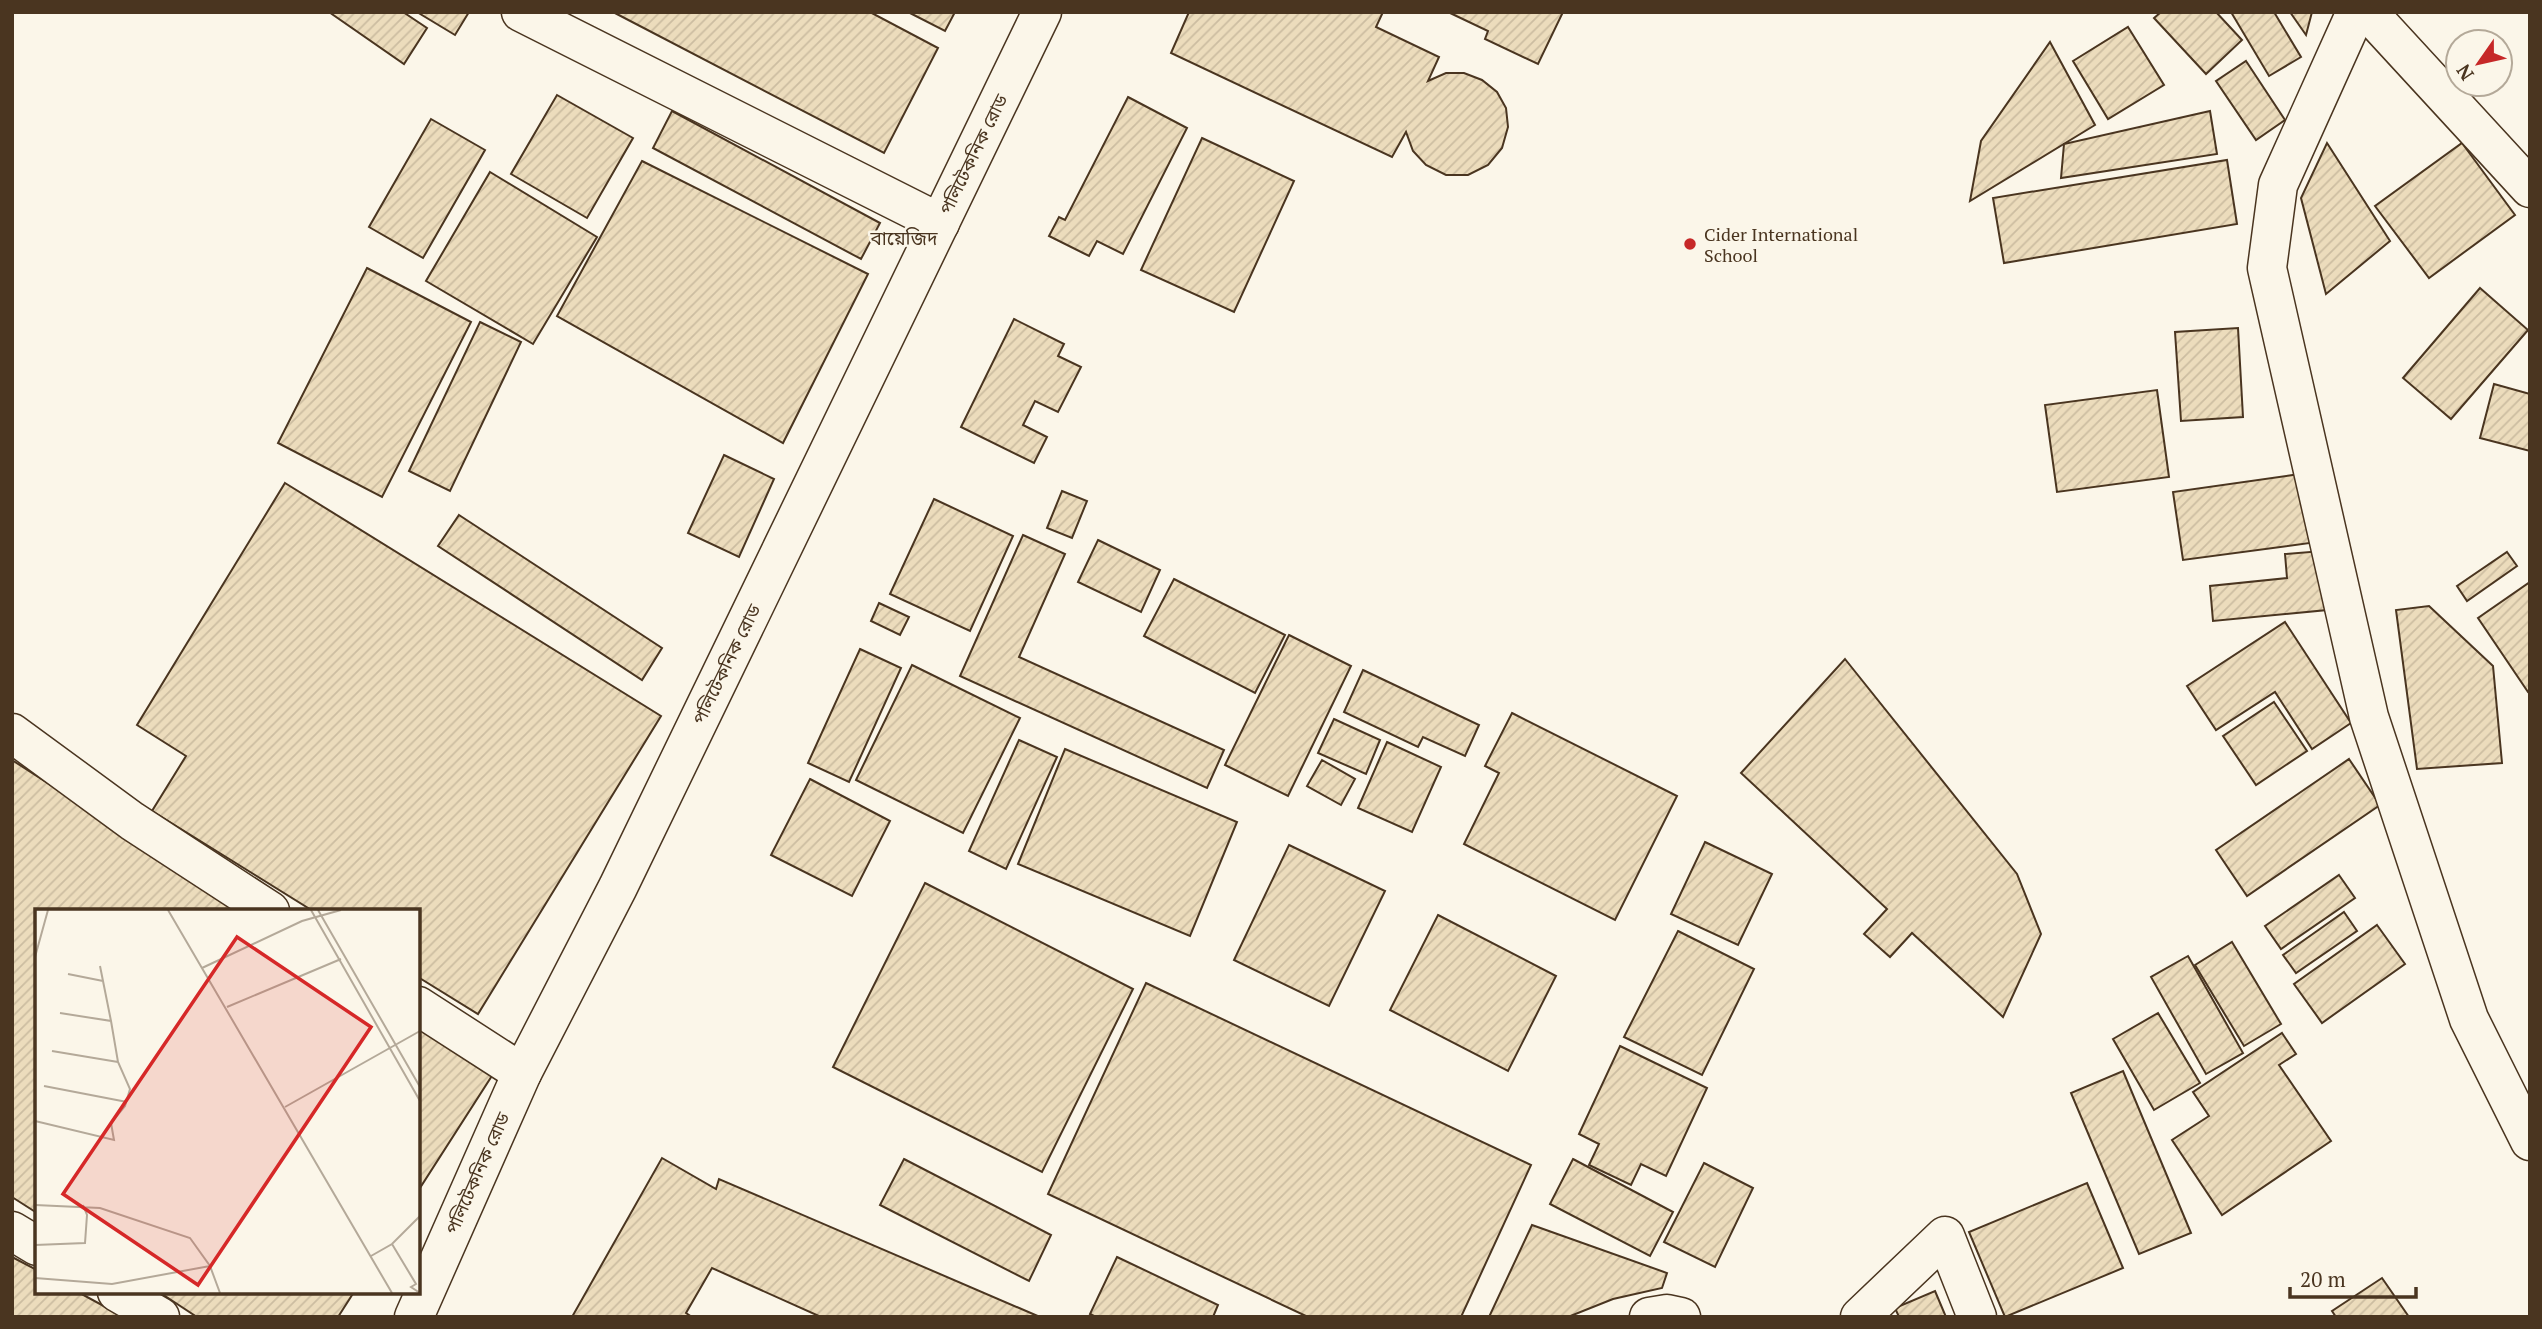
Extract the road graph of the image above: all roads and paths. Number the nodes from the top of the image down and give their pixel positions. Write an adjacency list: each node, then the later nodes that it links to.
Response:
1 (521, 12): 6 (street)
2 (1042, 12): 6 (street, পলিটেকনিক রোড)
3 (2356, 12): 11 (street)
4 (2368, 12): 5 (street)
5 (2530, 188)
6 (940, 223): 10 (street, পলিটেকনিক রোড)
7 (12, 733): 8 (street)
8 (267, 909)
9 (420, 1007): 10 (street)
10 (522, 1073): 16 (street, পলিটেকনিক রোড)
11 (2530, 1140)
12 (12, 1231): 13 (street)
13 (35, 1245)
14 (120, 1294): 15 (street)
15 (160, 1317)
16 (414, 1317)
17 (1649, 1317): 18 (street)
18 (1681, 1317)
19 (1860, 1317): 20 (street)
20 (1977, 1317)

